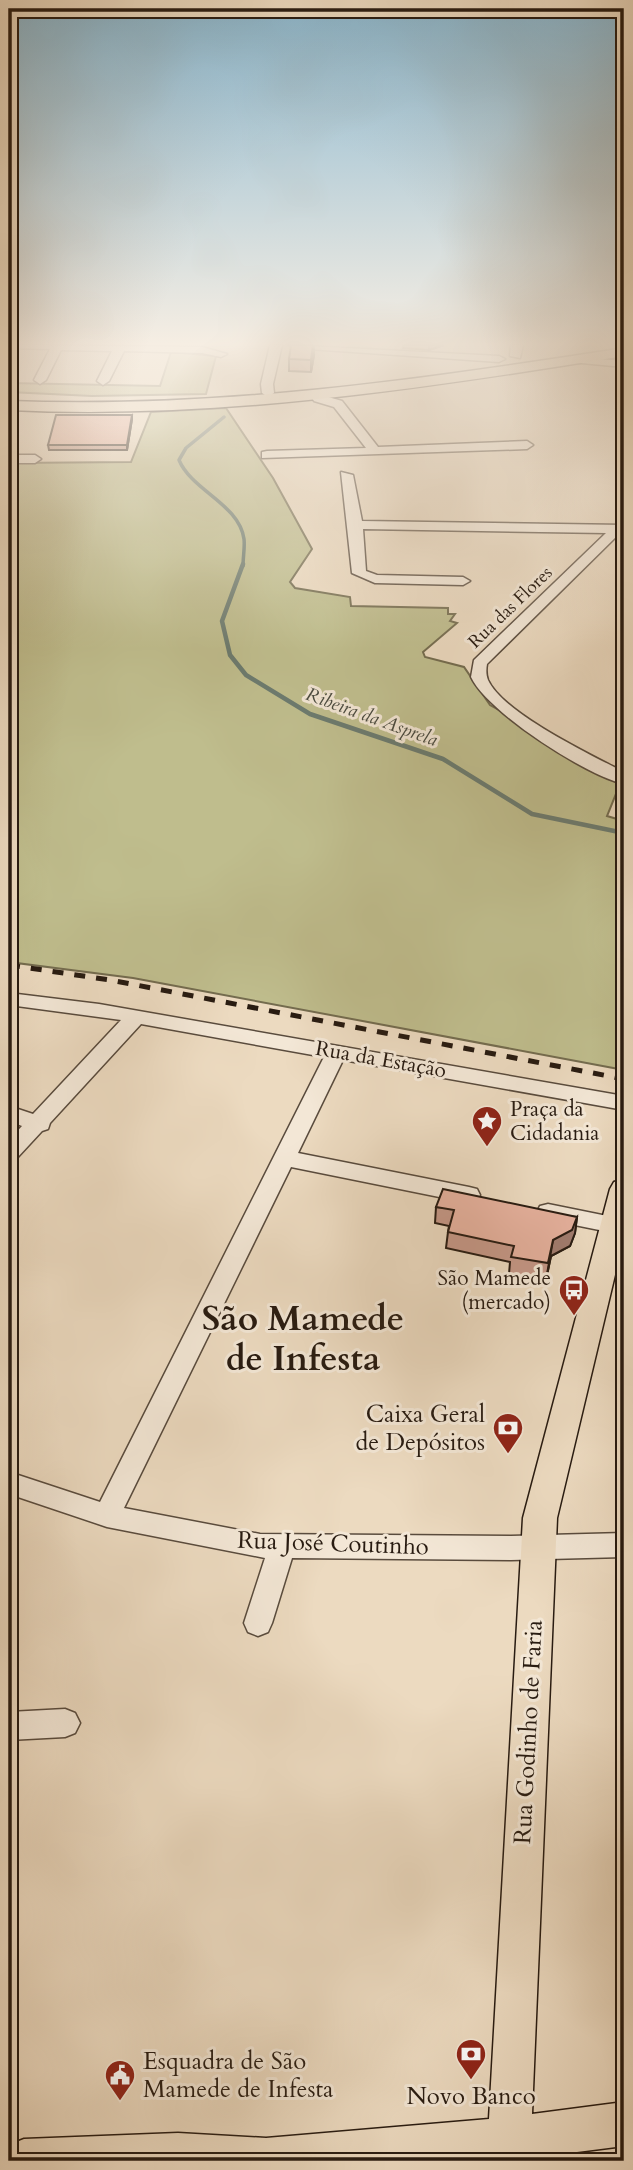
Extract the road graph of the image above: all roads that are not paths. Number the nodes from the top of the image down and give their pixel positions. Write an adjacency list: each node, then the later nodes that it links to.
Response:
1 (372, 446): 3 (street)
2 (519, 446): 3 (street)
3 (375, 451): 4 (street)
4 (267, 455)
5 (9, 459): 6 (street)
6 (35, 459)
7 (346, 475): 8 (street)
8 (356, 526): 9 (street); 10 (street)
9 (618, 529): 11 (street, Rua das Flores)
10 (463, 581)
11 (624, 779)
12 (9, 999): 13 (street, Rua da Estação)
13 (136, 1017): 14 (street, Rua da Estação); 17 (street)
14 (337, 1051): 15 (street, Rua da Estação); 19 (street)
15 (624, 1103)
16 (9, 1114): 17 (street)
17 (40, 1124): 18 (street)
18 (9, 1153)
19 (286, 1158): 21 (street); 25 (street)
20 (624, 1189): 23 (main road, Rua Godinho de Faria)
21 (494, 1200)
22 (520, 1206): 23 (street)
23 (614, 1225): 26 (main road, Rua Godinho de Faria)
24 (11, 1488): 25 (street, Rua José Coutinho)
25 (107, 1517): 28 (street, Rua José Coutinho)
26 (539, 1545): 27 (street, Rua José Coutinho); 28 (street, Rua José Coutinho); 33 (main road, Rua Godinho de Faria)
27 (624, 1545)
28 (282, 1546): 29 (street)
29 (258, 1623)
30 (65, 1723): 31 (street)
31 (9, 1726)
32 (624, 2124): 33 (main road)
33 (508, 2150): 34 (main road)
34 (258, 2160): 35 (main road)
35 (24, 2161)

